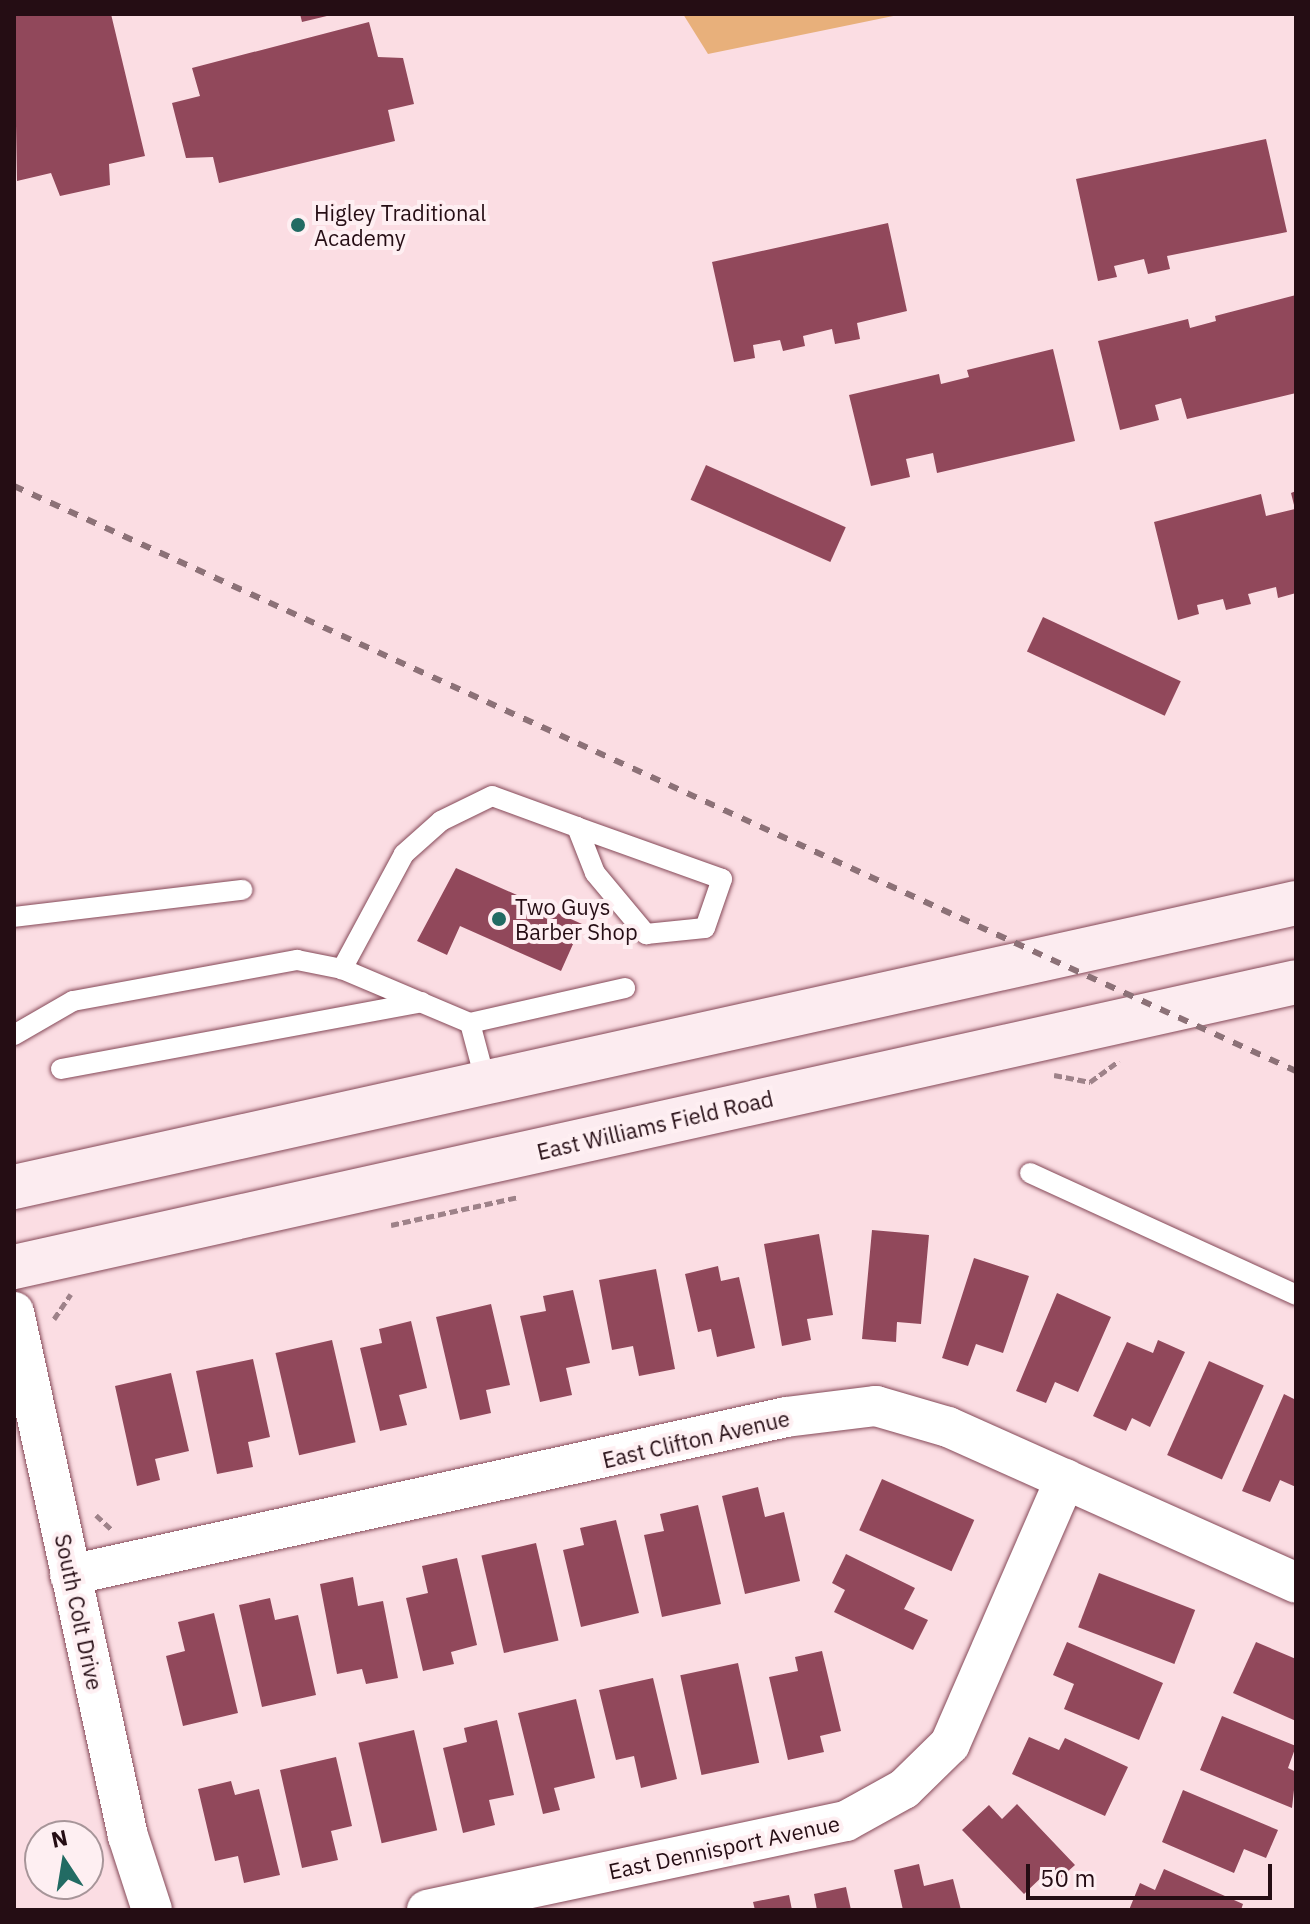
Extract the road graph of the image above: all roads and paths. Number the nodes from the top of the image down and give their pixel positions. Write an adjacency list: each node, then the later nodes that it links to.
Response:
1 (577, 827): 1 (lane); 5 (lane)
2 (242, 890): 4 (lane)
3 (1296, 903): 14 (main road)
4 (14, 917)
5 (342, 969): 8 (lane); 10 (lane)
6 (1296, 982): 19 (main road, East Williams Field Road)
7 (625, 988): 9 (lane)
8 (422, 1002): 9 (lane); 12 (lane)
9 (470, 1023): 14 (lane)
10 (14, 1035)
11 (1129, 1055): 13 (path)
12 (61, 1069)
13 (1042, 1075)
14 (486, 1083): 16 (main road)
15 (1030, 1173): 21 (lane)
16 (14, 1187)
17 (528, 1195): 18 (path)
18 (381, 1227)
19 (14, 1267)
20 (76, 1288): 22 (path)
21 (1296, 1295)
22 (32, 1319): 26 (street, South Colt Drive)
23 (1065, 1479): 26 (street, East Clifton Avenue); 27 (street, East Clifton Avenue); 29 (street, East Dennisport Avenue)
24 (85, 1504): 25 (path)
25 (116, 1533)
26 (70, 1575): 28 (street, South Colt Drive)
27 (1296, 1583)
28 (152, 1910)
29 (427, 1910)

